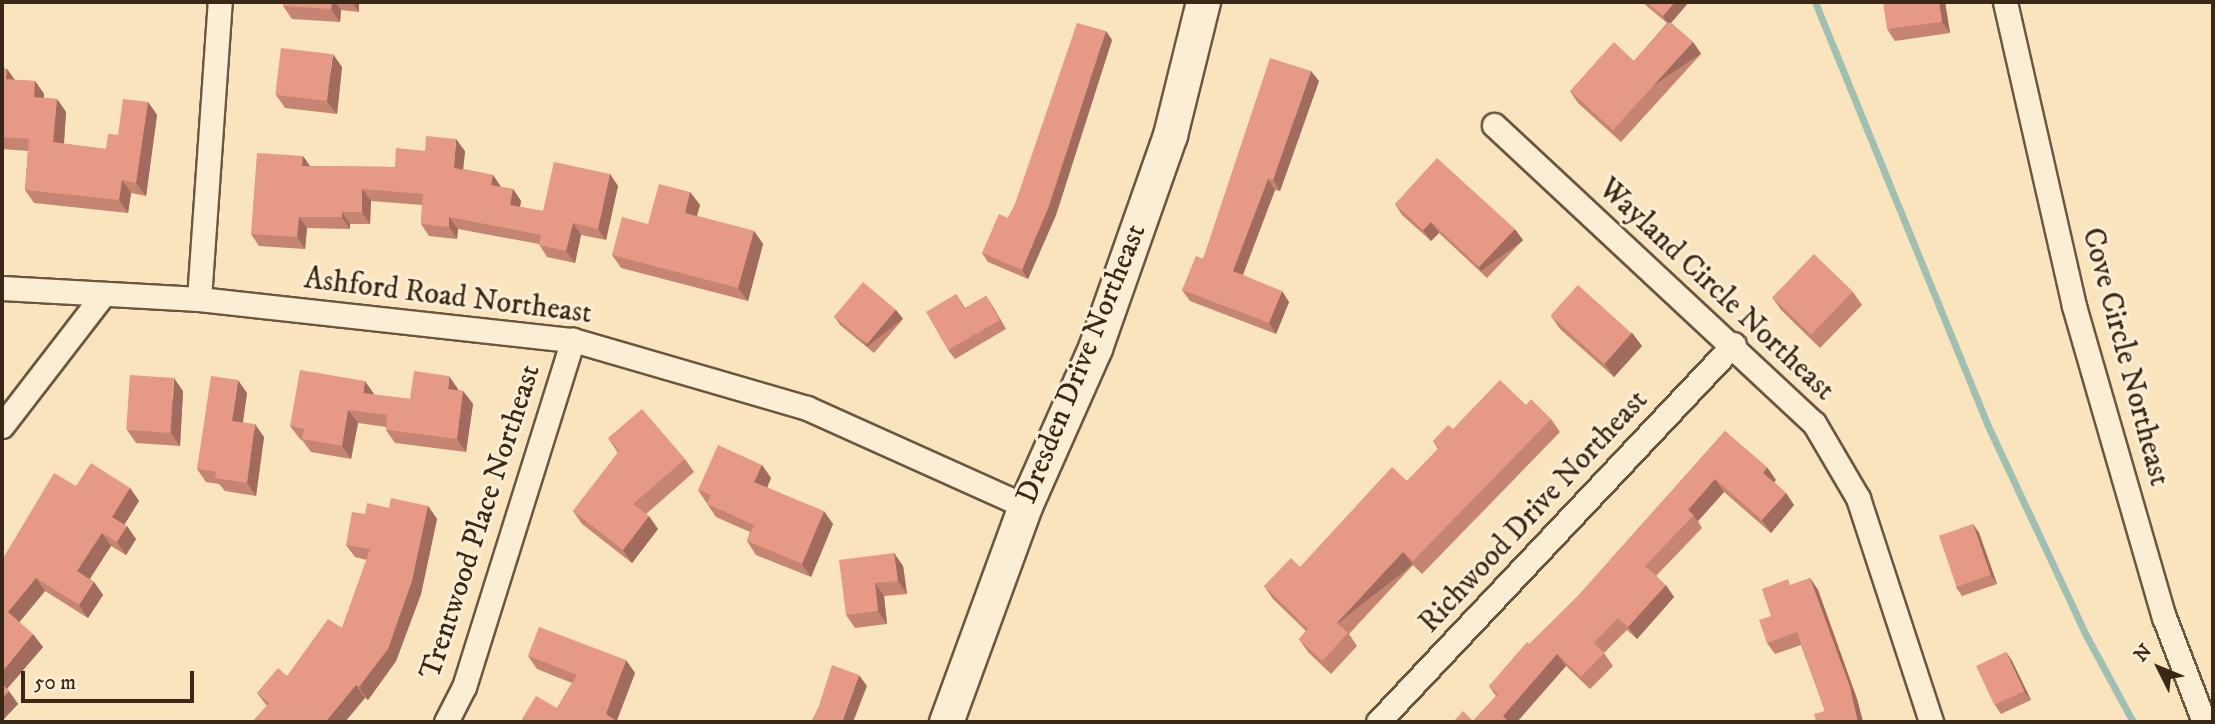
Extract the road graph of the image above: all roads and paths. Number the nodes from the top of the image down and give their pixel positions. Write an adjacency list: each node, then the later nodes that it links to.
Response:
1 (220, 2): 7 (street)
2 (1203, 2): 11 (street, Dresden Drive Northeast)
3 (2005, 2): 16 (street, Cove Circle Northeast)
4 (1494, 125): 9 (street, Wayland Circle Northeast)
5 (2, 288): 6 (street, Ashford Road Northeast)
6 (103, 295): 7 (street, Ashford Road Northeast); 10 (street)
7 (198, 299): 8 (street, Ashford Road Northeast)
8 (573, 340): 11 (street, Ashford Road Northeast); 12 (street, Trentwood Place Northeast)
9 (1734, 344): 14 (street, Richwood Drive Northeast); 15 (street, Wayland Circle Northeast)
10 (2, 426)
11 (1025, 506): 13 (street, Dresden Drive Northeast)
12 (446, 722)
13 (946, 722)
14 (1378, 722)
15 (1931, 722)
16 (2204, 722)

